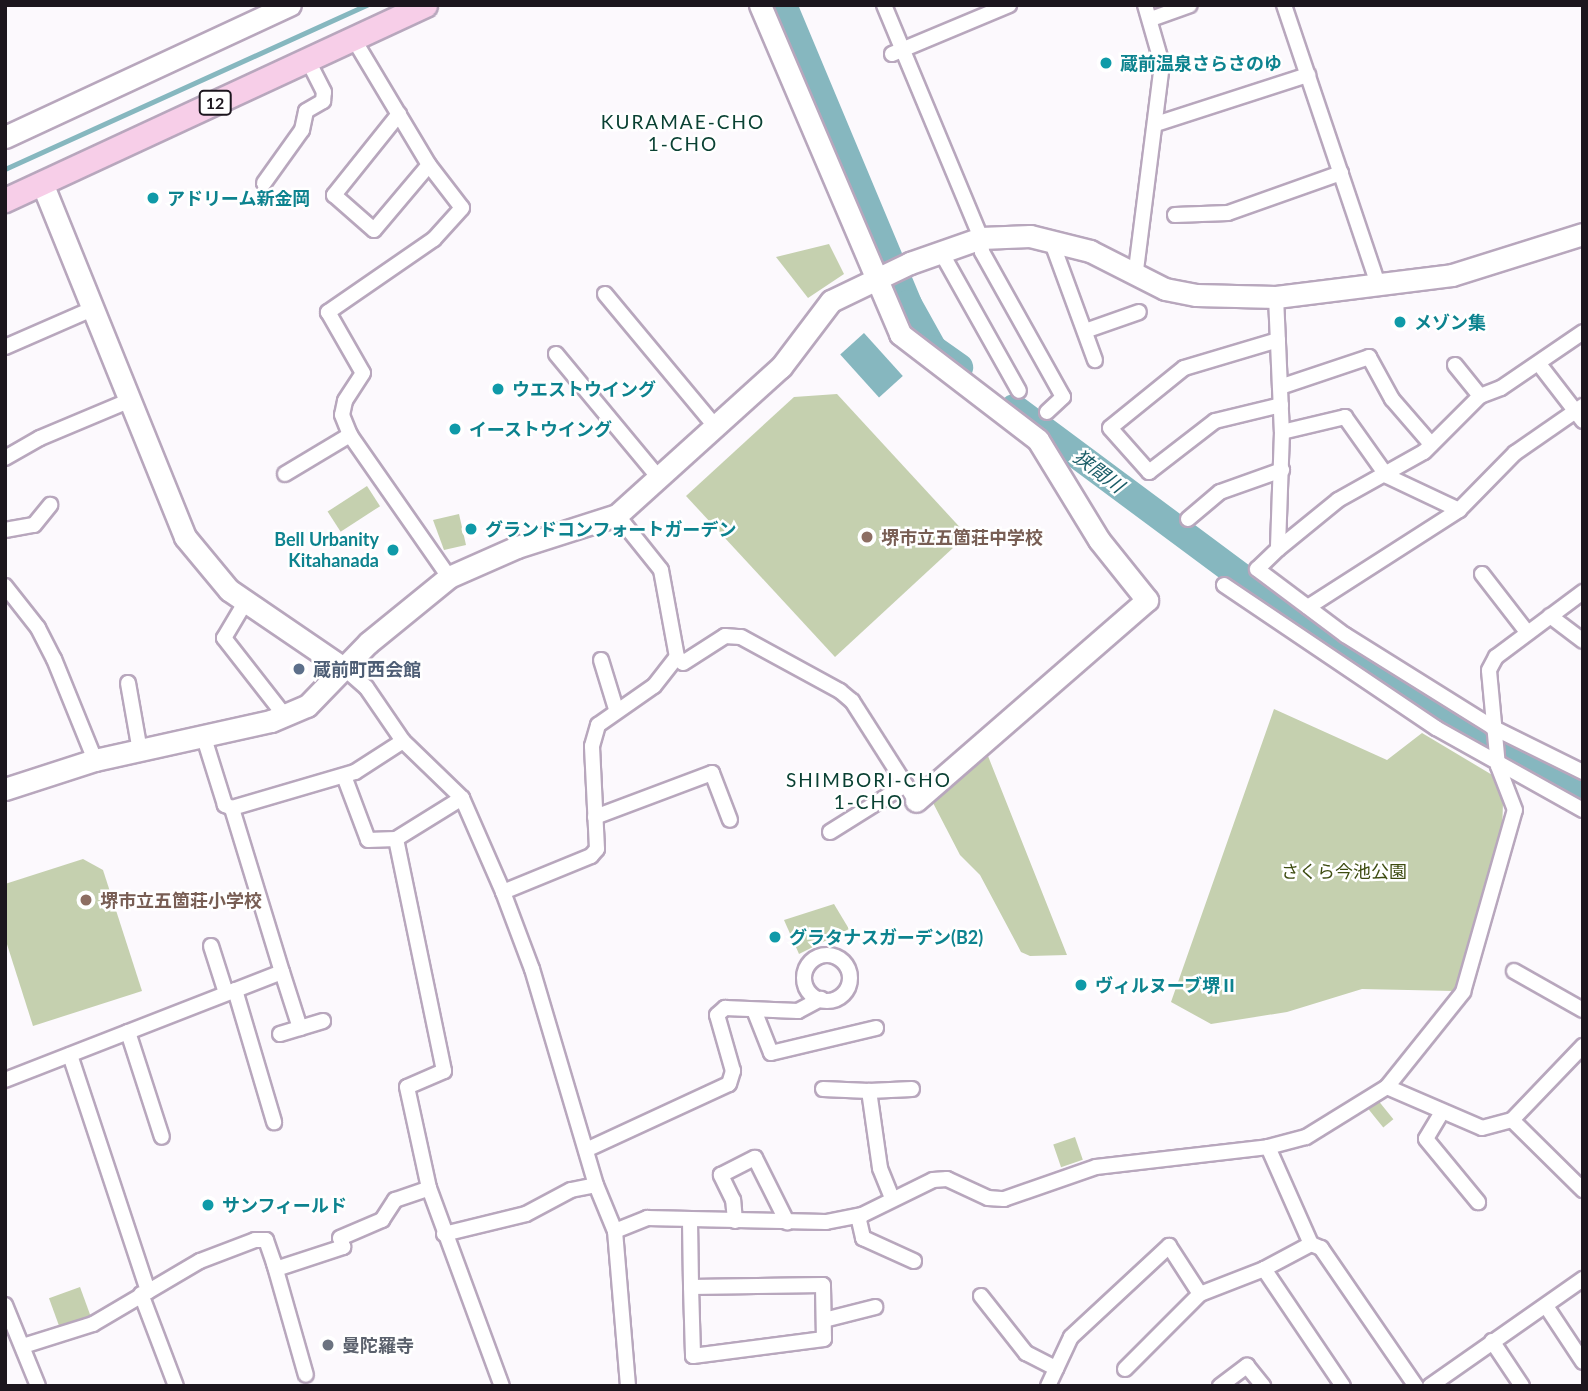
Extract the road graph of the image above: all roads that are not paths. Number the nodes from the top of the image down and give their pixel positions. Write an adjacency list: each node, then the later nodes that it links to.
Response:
1 (290, 5): 15 (street)
2 (425, 5): 9 (main road, 12)
3 (760, 5): 27 (street)
4 (884, 5): 10 (street)
5 (1009, 5): 10 (street)
6 (1190, 5): 8 (street)
7 (1284, 5): 12 (street)
8 (1148, 12): 14 (street)
9 (353, 38): 11 (main road, 12); 13 (street)
10 (897, 52): 23 (street)
11 (308, 60): 18 (main road, 12); 19 (street)
12 (1308, 75): 14 (street); 17 (street)
13 (399, 114): 16 (street); 16 (street)
14 (1156, 124): 26 (street)
15 (5, 137)
16 (429, 164): 50 (street)
17 (1341, 173): 21 (street); 28 (street)
18 (42, 183): 20 (main road, 12); 31 (street)
19 (264, 183)
20 (5, 200)
21 (1175, 215)
22 (1583, 234): 28 (street)
23 (981, 238): 24 (street); 25 (street); 46 (street)
24 (1051, 240): 26 (street); 33 (street)
25 (941, 252): 27 (street); 42 (street)
26 (1136, 271): 30 (street)
27 (880, 276): 48 (street); 88 (street)
28 (1379, 287): 30 (street)
29 (605, 294): 48 (street)
30 (1276, 297): 35 (street)
31 (92, 309): 36 (street); 44 (street)
32 (1139, 312): 33 (street)
33 (1085, 331): 38 (street)
34 (1583, 332): 39 (street)
35 (1278, 340): 41 (street); 45 (street)
36 (5, 346)
37 (556, 354): 56 (street)
38 (1095, 360)
39 (1539, 364): 43 (street); 47 (street)
40 (1455, 365): 43 (street)
41 (1280, 387): 45 (street); 51 (street)
42 (1019, 391)
43 (1480, 396): 51 (street)
44 (128, 401): 52 (street); 68 (street)
45 (1281, 405): 49 (street)
46 (1047, 412)
47 (1580, 413): 58 (street)
48 (716, 427): 56 (street)
49 (1282, 432): 53 (street); 55 (street)
50 (350, 435): 54 (street); 64 (street)
51 (1432, 444): 55 (street)
52 (5, 458)
53 (1282, 470): 60 (street); 62 (street)
54 (285, 474)
55 (1387, 476): 58 (street); 62 (street)
56 (659, 478): 59 (street)
57 (50, 505): 61 (street)
58 (1458, 510): 69 (street)
59 (617, 515): 64 (street); 73 (street)
60 (1188, 519)
61 (5, 530)
62 (1278, 549): 69 (street)
63 (1482, 574): 71 (street)
64 (449, 577): 75 (street)
65 (1224, 585): 84 (street)
66 (5, 586): 83 (street)
67 (1583, 592): 70 (street)
68 (246, 601): 75 (street); 78 (street)
69 (1308, 607): 79 (street)
70 (1550, 616): 71 (street); 72 (street)
71 (1527, 632): 79 (street)
72 (1583, 641)
73 (677, 657): 77 (street); 88 (street)
74 (601, 660): 77 (street)
75 (345, 669): 78 (street); 81 (street)
76 (128, 683): 82 (street)
77 (616, 709): 92 (street)
78 (285, 716): 80 (street)
79 (1492, 727): 84 (street); 85 (street)
80 (204, 738): 82 (street); 90 (street)
81 (403, 741): 86 (street); 89 (street)
82 (139, 751): 83 (street)
83 (95, 760): 87 (street)
84 (1498, 766): 91 (street); 112 (street)
85 (1583, 772)
86 (344, 776): 90 (street); 95 (street)
87 (7, 784)
88 (910, 793): 94 (street)
89 (462, 798): 95 (street); 96 (street)
90 (232, 808): 99 (street)
91 (1583, 810)
92 (595, 817): 93 (street); 96 (street)
93 (730, 820)
94 (830, 832)
95 (396, 839): 123 (street)
96 (503, 892): 121 (street)
97 (211, 946): 100 (street)
98 (1514, 971): 103 (street)
99 (282, 972): 100 (street); 105 (street)
100 (231, 991): 107 (street); 118 (street)
101 (821, 999): 102 (street)
102 (754, 1010): 106 (street); 121 (street)
103 (1583, 1010)
104 (323, 1021): 105 (street)
105 (300, 1028): 108 (street)
106 (876, 1028)
107 (128, 1032): 110 (street); 119 (street)
108 (280, 1034)
109 (1583, 1046): 117 (street)
110 (70, 1055): 111 (street); 139 (street)
111 (5, 1080)
112 (1387, 1087): 116 (street); 120 (street)
113 (823, 1089): 115 (street)
114 (912, 1089): 115 (street)
115 (869, 1091): 125 (street)
116 (1442, 1112): 117 (street); 126 (street)
117 (1512, 1120): 124 (street)
118 (274, 1122)
119 (162, 1138)
120 (1268, 1147): 125 (street); 133 (street)
121 (586, 1150): 122 (street)
122 (596, 1185): 131 (street); 132 (street)
123 (429, 1188): 132 (street); 135 (street)
124 (1583, 1190)
125 (892, 1198): 127 (street)
126 (1478, 1202)
127 (858, 1216): 130 (street); 134 (street)
128 (690, 1221): 129 (street); 131 (street); 138 (street)
129 (735, 1221): 130 (street); 130 (street)
130 (787, 1222)
131 (615, 1231): 155 (street)
132 (444, 1234): 154 (street)
133 (1311, 1244): 136 (street); 160 (street)
134 (914, 1261)
135 (274, 1263): 139 (street); 151 (street)
136 (1264, 1269): 140 (street); 159 (street)
137 (1583, 1279): 143 (street)
138 (691, 1287): 145 (street); 145 (street)
139 (145, 1293): 147 (street); 153 (street)
140 (1200, 1294): 149 (street); 150 (street)
141 (981, 1296): 149 (street)
142 (5, 1304): 147 (street)
143 (1546, 1306): 146 (street); 148 (street)
144 (875, 1307): 145 (street)
145 (824, 1320)
146 (1492, 1341): 161 (street); 162 (street)
147 (23, 1346): 152 (street)
148 (1583, 1362)
149 (1055, 1368): 156 (street)
150 (1125, 1369)
151 (306, 1375)
152 (38, 1386)
153 (176, 1386)
154 (502, 1386)
155 (628, 1386)
156 (1048, 1386)
157 (1220, 1386): 158 (street)
158 (1263, 1386)
159 (1343, 1386)
160 (1416, 1386)
161 (1430, 1386)
162 (1522, 1386)

